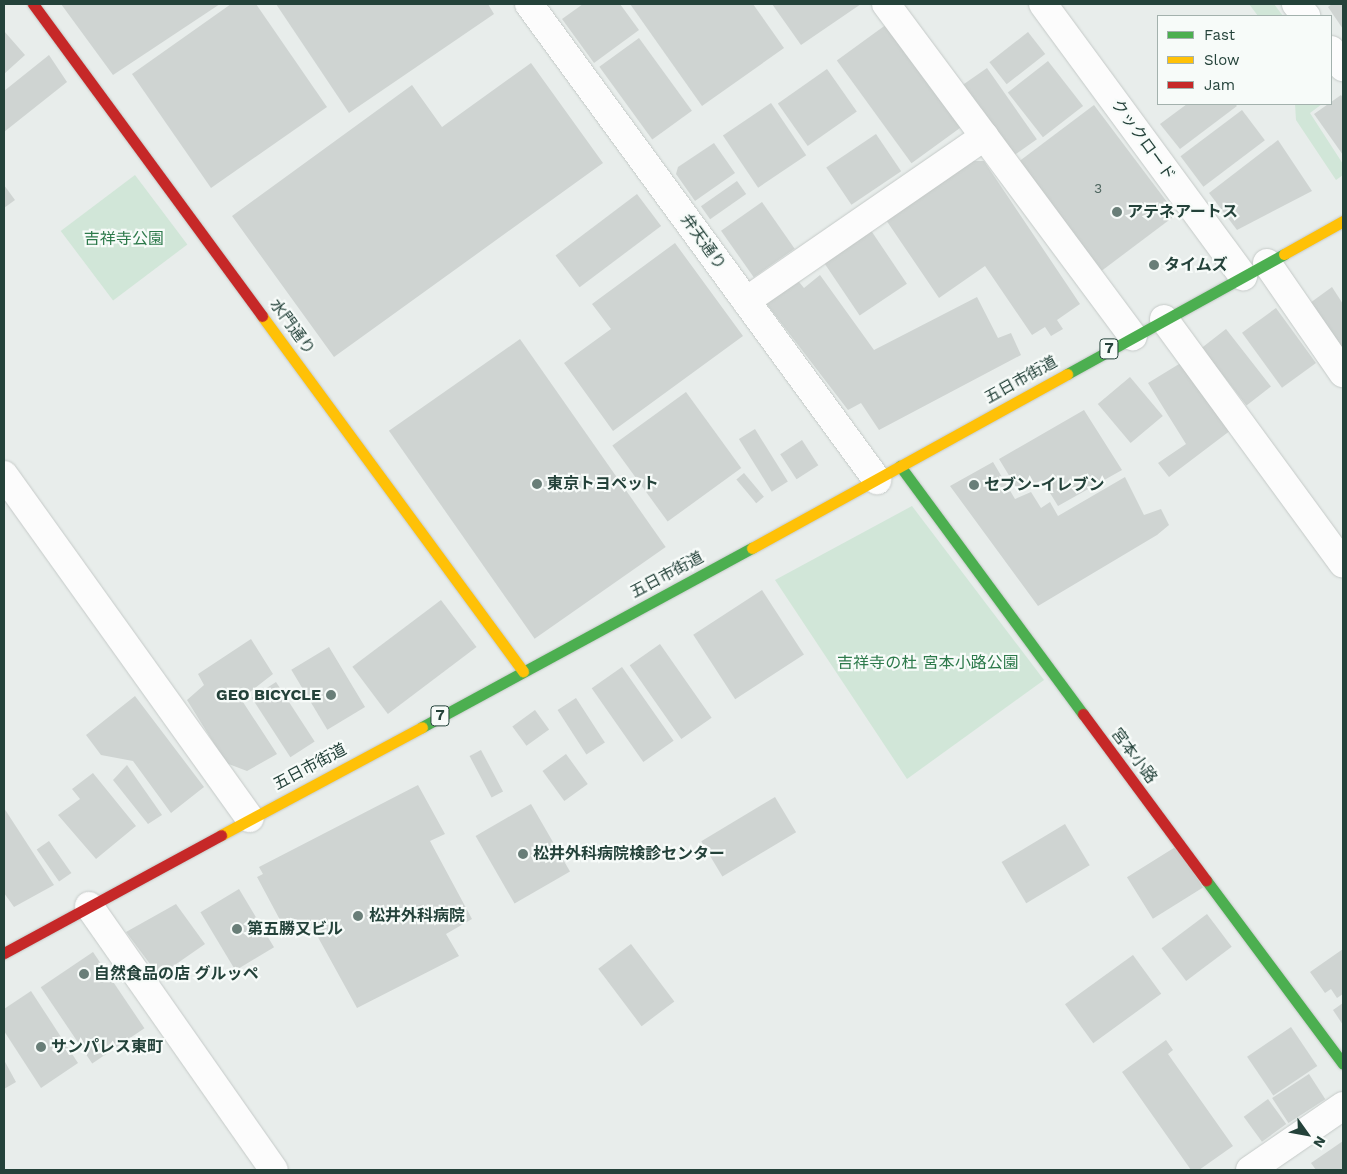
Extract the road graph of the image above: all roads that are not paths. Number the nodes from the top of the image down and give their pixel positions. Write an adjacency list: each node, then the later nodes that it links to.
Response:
1 (33, 4): 21 (street, 水門通り)
2 (529, 4): 13 (street, 弁天通り)
3 (886, 4): 9 (street)
4 (1043, 4): 12 (street, クックロード)
5 (1296, 4): 6 (street)
6 (1305, 15)
7 (1332, 51): 8 (street)
8 (1343, 67)
9 (985, 136): 13 (street); 15 (street)
10 (1343, 222): 11 (street, 五日市街道 / 7)
11 (1266, 263): 12 (street, 五日市街道 / 7); 16 (street)
12 (1243, 276): 14 (street, 五日市街道 / 7)
13 (746, 301): 19 (street, 弁天通り)
14 (1164, 319): 15 (street, 五日市街道 / 7); 20 (street)
15 (1133, 336): 17 (street, 五日市街道 / 7)
16 (1343, 373)
17 (900, 466): 19 (street, 五日市街道 / 7); 25 (street, 宮本小路)
18 (4, 475): 22 (street)
19 (877, 480): 21 (street, 五日市街道 / 7)
20 (1343, 564)
21 (523, 671): 22 (street, 五日市街道 / 7)
22 (250, 818): 23 (street, 五日市街道 / 7)
23 (89, 906): 24 (street, 五日市街道 / 7); 27 (street)
24 (4, 953)
25 (1343, 1064)
26 (1343, 1106): 28 (street)
27 (274, 1170)
28 (1250, 1170)

